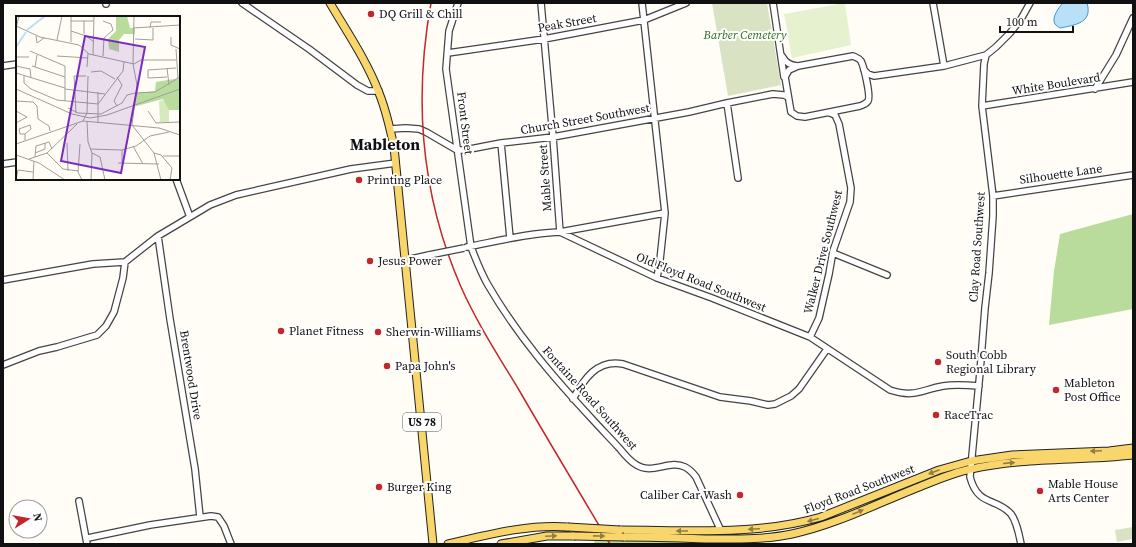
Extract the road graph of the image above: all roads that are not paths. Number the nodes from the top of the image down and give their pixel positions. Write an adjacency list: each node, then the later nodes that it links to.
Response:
1 (242, 3): 27 (street)
2 (330, 3): 27 (main road, US 78)
3 (458, 3): 13 (street, Front Street)
4 (541, 3): 12 (street, Mable Street)
5 (642, 3): 11 (street)
6 (686, 3): 11 (street, Peak Street)
7 (773, 3): 14 (street)
8 (933, 3): 19 (street)
9 (1030, 3): 15 (street)
10 (1133, 18): 26 (street)
11 (644, 20): 12 (street, Peak Street); 34 (street)
12 (544, 39): 13 (street, Peak Street); 37 (street, Mable Street)
13 (448, 53): 39 (street, Front Street)
14 (781, 55): 18 (street); 22 (street)
15 (986, 55): 19 (street); 31 (street, Clay Road Southwest)
16 (16, 64): 17 (street)
17 (3, 66)
18 (798, 66): 20 (street); 22 (street)
19 (944, 66): 21 (street)
20 (864, 70): 21 (street); 25 (street)
21 (874, 76): 25 (street)
22 (784, 77): 24 (street)
23 (1133, 82): 26 (street, White Boulevard)
24 (786, 86): 28 (street); 29 (street)
25 (867, 87): 32 (street)
26 (1095, 89): 31 (street, White Boulevard)
27 (379, 91): 36 (main road, US 78)
28 (773, 94): 29 (street, Church Street Southwest); 30 (street, Church Street Southwest)
29 (788, 97): 33 (street)
30 (727, 103): 34 (street, Church Street Southwest); 44 (street)
31 (982, 106): 46 (street, Clay Road Southwest)
32 (844, 110): 33 (street); 35 (street)
33 (830, 113): 35 (street, Walker Drive Southwest)
34 (655, 118): 37 (street, Church Street Southwest); 47 (street)
35 (839, 124): 53 (street, Walker Drive Southwest)
36 (390, 129): 39 (street); 41 (main road, US 78)
37 (553, 137): 38 (street, Church Street Southwest); 49 (street, Mable Street)
38 (501, 143): 39 (street, Church Street Southwest); 51 (street)
39 (457, 150): 52 (street, Front Street)
40 (16, 162): 42 (street)
41 (396, 163): 48 (street); 54 (main road, US 78)
42 (3, 164)
43 (1133, 175): 46 (street, Silhouette Lane)
44 (738, 178)
45 (176, 180): 48 (street)
46 (993, 196): 62 (street, Clay Road Southwest)
47 (665, 214): 49 (street); 57 (street)
48 (190, 217): 50 (street)
49 (560, 232): 51 (street, Old Floyd Road Southwest); 57 (street, Old Floyd Road Southwest)
50 (158, 236): 55 (street); 69 (street, Brentwood Drive)
51 (510, 238): 52 (street, Old Floyd Road Southwest)
52 (471, 247): 54 (street, Old Floyd Road Southwest, bridge); 63 (street, Fontaine Road Southwest)
53 (833, 253): 56 (street); 59 (street, Walker Drive Southwest)
54 (406, 260): 76 (main road, US 78)
55 (125, 262): 58 (street); 61 (street)
56 (887, 276)
57 (657, 278): 59 (street, Old Floyd Road Southwest)
58 (3, 280)
59 (810, 337): 60 (street, Old Floyd Road Southwest)
60 (827, 349): 62 (street, Old Floyd Road Southwest); 63 (street)
61 (3, 365)
62 (979, 386): 66 (street, Clay Road Southwest)
63 (573, 399): 70 (street, Fontaine Road Southwest)
64 (1133, 448): 66 (main road, Floyd Road Southwest, one-way to 66)
65 (1133, 455): 67 (main road, Floyd Road Southwest, one-way to 65)
66 (971, 461): 67 (street, Clay Road Southwest); 70 (main road, Floyd Road Southwest, one-way to 70)
67 (970, 469): 73 (main road, Floyd Road Southwest, one-way to 67); 79 (street, Clay Road Southwest)
68 (79, 501): 72 (street)
69 (200, 517): 72 (street); 75 (street)
70 (721, 531): 71 (main road, Floyd Road Southwest, one-way to 71); 73 (main road, Fontaine Road Southwest)
71 (622, 534): 73 (main road, Floyd Road Southwest); 77 (main road, Floyd Road Southwest, bridge); 78 (main road, Floyd Road Southwest, one-way to 71, bridge)
72 (86, 537): 74 (street)
73 (726, 542)
74 (88, 544)
75 (231, 544)
76 (433, 544)
77 (448, 544)
78 (501, 544)
79 (1021, 544)

